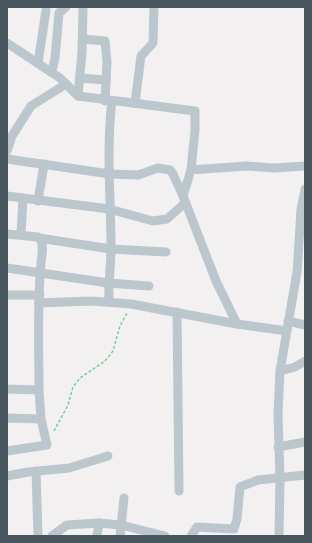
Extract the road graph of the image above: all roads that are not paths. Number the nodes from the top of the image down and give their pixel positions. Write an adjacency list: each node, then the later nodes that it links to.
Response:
1 (66, 7): 8 (street)
2 (83, 7): 5 (street)
3 (154, 7): 14 (street)
4 (46, 10): 7 (street)
5 (83, 39): 9 (street); 10 (street)
6 (7, 42): 7 (street)
7 (38, 63): 8 (street)
8 (52, 71): 11 (street)
9 (80, 78): 10 (street); 12 (street)
10 (106, 80): 13 (street)
11 (66, 84): 12 (street); 16 (street)
12 (78, 96): 13 (street)
13 (108, 101): 14 (street); 21 (street)
14 (135, 104): 20 (street)
15 (7, 132): 16 (street)
16 (8, 147)
17 (7, 159): 18 (street)
18 (44, 164): 21 (street); 26 (street)
19 (305, 166): 20 (street)
20 (191, 170): 25 (street)
21 (110, 174): 25 (street); 27 (street)
22 (305, 189): 31 (street)
23 (7, 196): 24 (street)
24 (23, 199): 26 (street); 29 (street)
25 (184, 200): 27 (street); 43 (street)
26 (38, 201): 27 (street)
27 (109, 209): 32 (street)
28 (7, 234): 29 (street)
29 (21, 234): 30 (street)
30 (40, 238): 32 (street); 35 (street)
31 (302, 240): 42 (street)
32 (111, 249): 33 (street); 36 (street)
33 (166, 252)
34 (7, 268): 35 (street)
35 (40, 272): 36 (street); 39 (street)
36 (108, 283): 37 (street); 40 (street)
37 (149, 286)
38 (7, 295): 39 (street)
39 (40, 299): 40 (street); 49 (street)
40 (109, 302): 41 (street)
41 (177, 312): 43 (street); 60 (street)
42 (288, 321): 44 (street); 45 (street)
43 (237, 324): 45 (street)
44 (305, 325)
45 (287, 331): 47 (street)
46 (305, 361): 47 (street)
47 (280, 371): 53 (street)
48 (7, 389): 49 (street)
49 (39, 390): 51 (street)
50 (7, 418): 51 (street)
51 (41, 419): 54 (street)
52 (305, 442): 53 (street)
53 (278, 447): 59 (street)
54 (7, 451)
55 (108, 456): 56 (street)
56 (36, 471): 58 (street); 64 (street)
57 (305, 475): 59 (street)
58 (7, 476)
59 (280, 478): 69 (street); 70 (street)
60 (179, 491)
61 (124, 498): 63 (street)
62 (99, 523): 63 (street); 65 (street); 66 (street)
63 (121, 525): 67 (street); 68 (street)
64 (38, 536)
65 (52, 536)
66 (98, 536)
67 (120, 536)
68 (165, 536)
69 (191, 536)
70 (279, 536)

